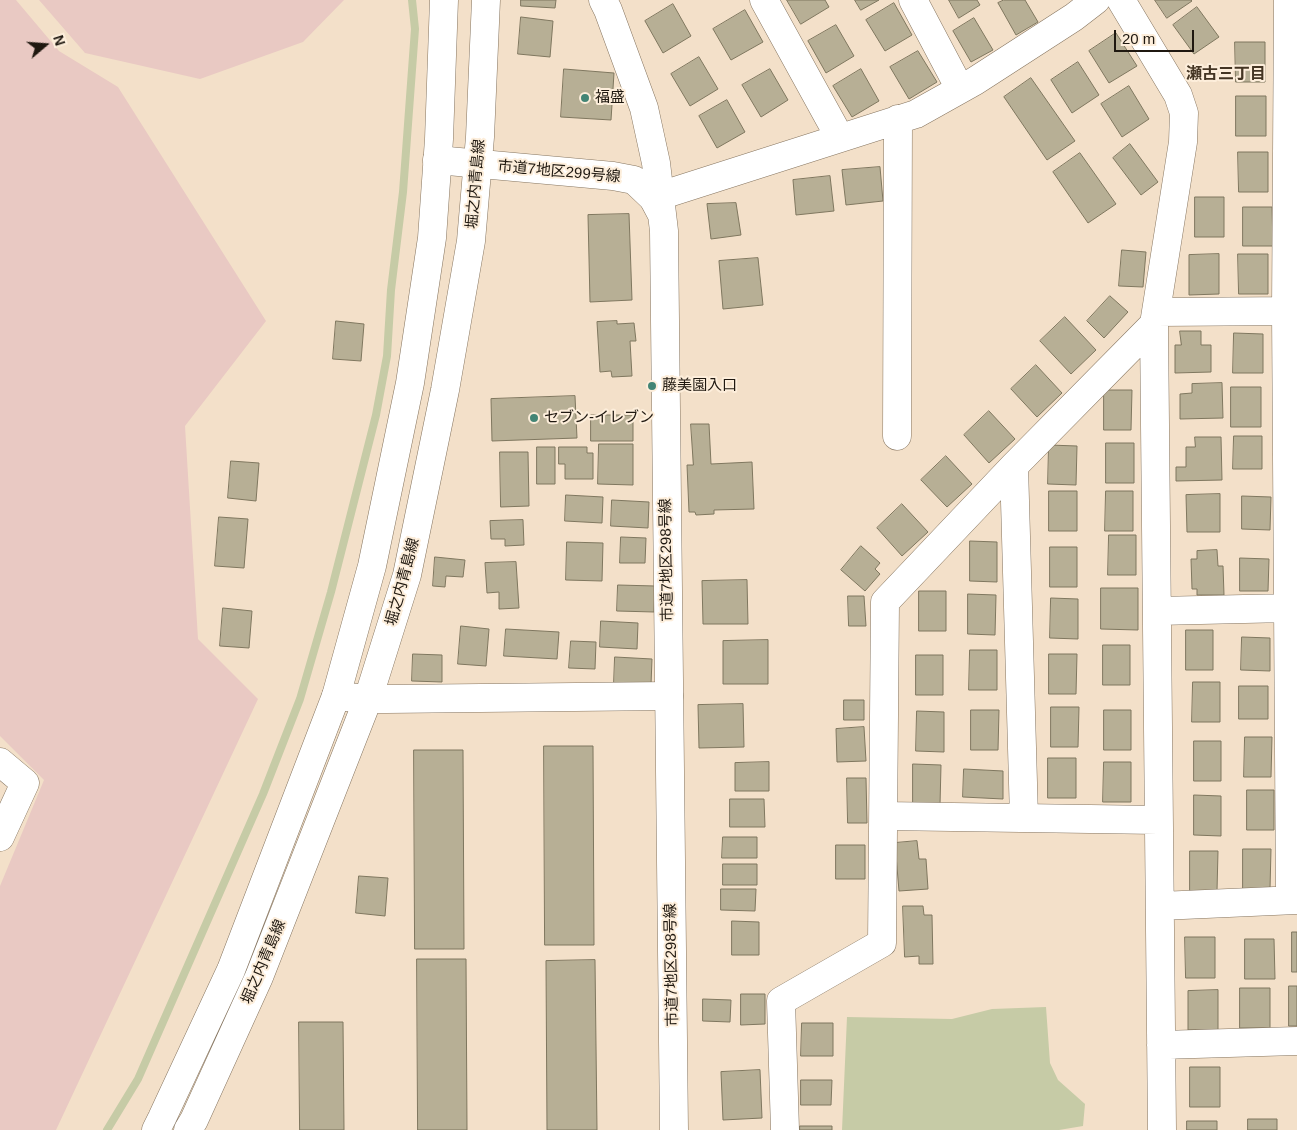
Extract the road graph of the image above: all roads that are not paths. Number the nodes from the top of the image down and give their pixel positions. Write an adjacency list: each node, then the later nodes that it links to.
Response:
1 (444, 0): 13 (street, 堀之内青島線)
2 (486, 0): 14 (street, 堀之内青島線)
3 (603, 0): 15 (street, 市道7地区298号線)
4 (764, 0): 12 (street)
5 (913, 0): 10 (street)
6 (1096, 0): 9 (street)
7 (1121, 0): 17 (street)
8 (1288, 0): 16 (street)
9 (1069, 8): 10 (street)
10 (960, 89): 11 (street)
11 (898, 120): 12 (street); 18 (street)
12 (840, 138): 15 (street)
13 (437, 160): 14 (street, 市道7地区299号線); 22 (street, 堀之内青島線)
14 (478, 164): 15 (street, 市道7地区299号線); 24 (street, 堀之内青島線)
15 (659, 203): 23 (street, 市道7地区298号線)
16 (1292, 311): 17 (street); 20 (street)
17 (1155, 318): 19 (street); 21 (street)
18 (897, 436)
19 (1014, 466): 26 (street); 27 (street)
20 (1288, 608): 21 (street); 30 (street)
21 (1157, 611): 28 (street)
22 (336, 696): 24 (street); 34 (street, 堀之内青島線)
23 (669, 696): 24 (street); 36 (street, 市道7地区298号線)
24 (368, 699): 35 (street, 堀之内青島線)
25 (0, 762): 29 (street)
26 (884, 816): 27 (street); 37 (street)
27 (1024, 818): 28 (street)
28 (1158, 820): 31 (street)
29 (0, 837)
30 (1294, 900): 31 (street)
31 (1160, 906): 33 (street)
32 (1297, 1041): 33 (street)
33 (1161, 1045): 38 (street)
34 (156, 1130)
35 (188, 1130)
36 (674, 1130)
37 (785, 1130)
38 (1162, 1130)

